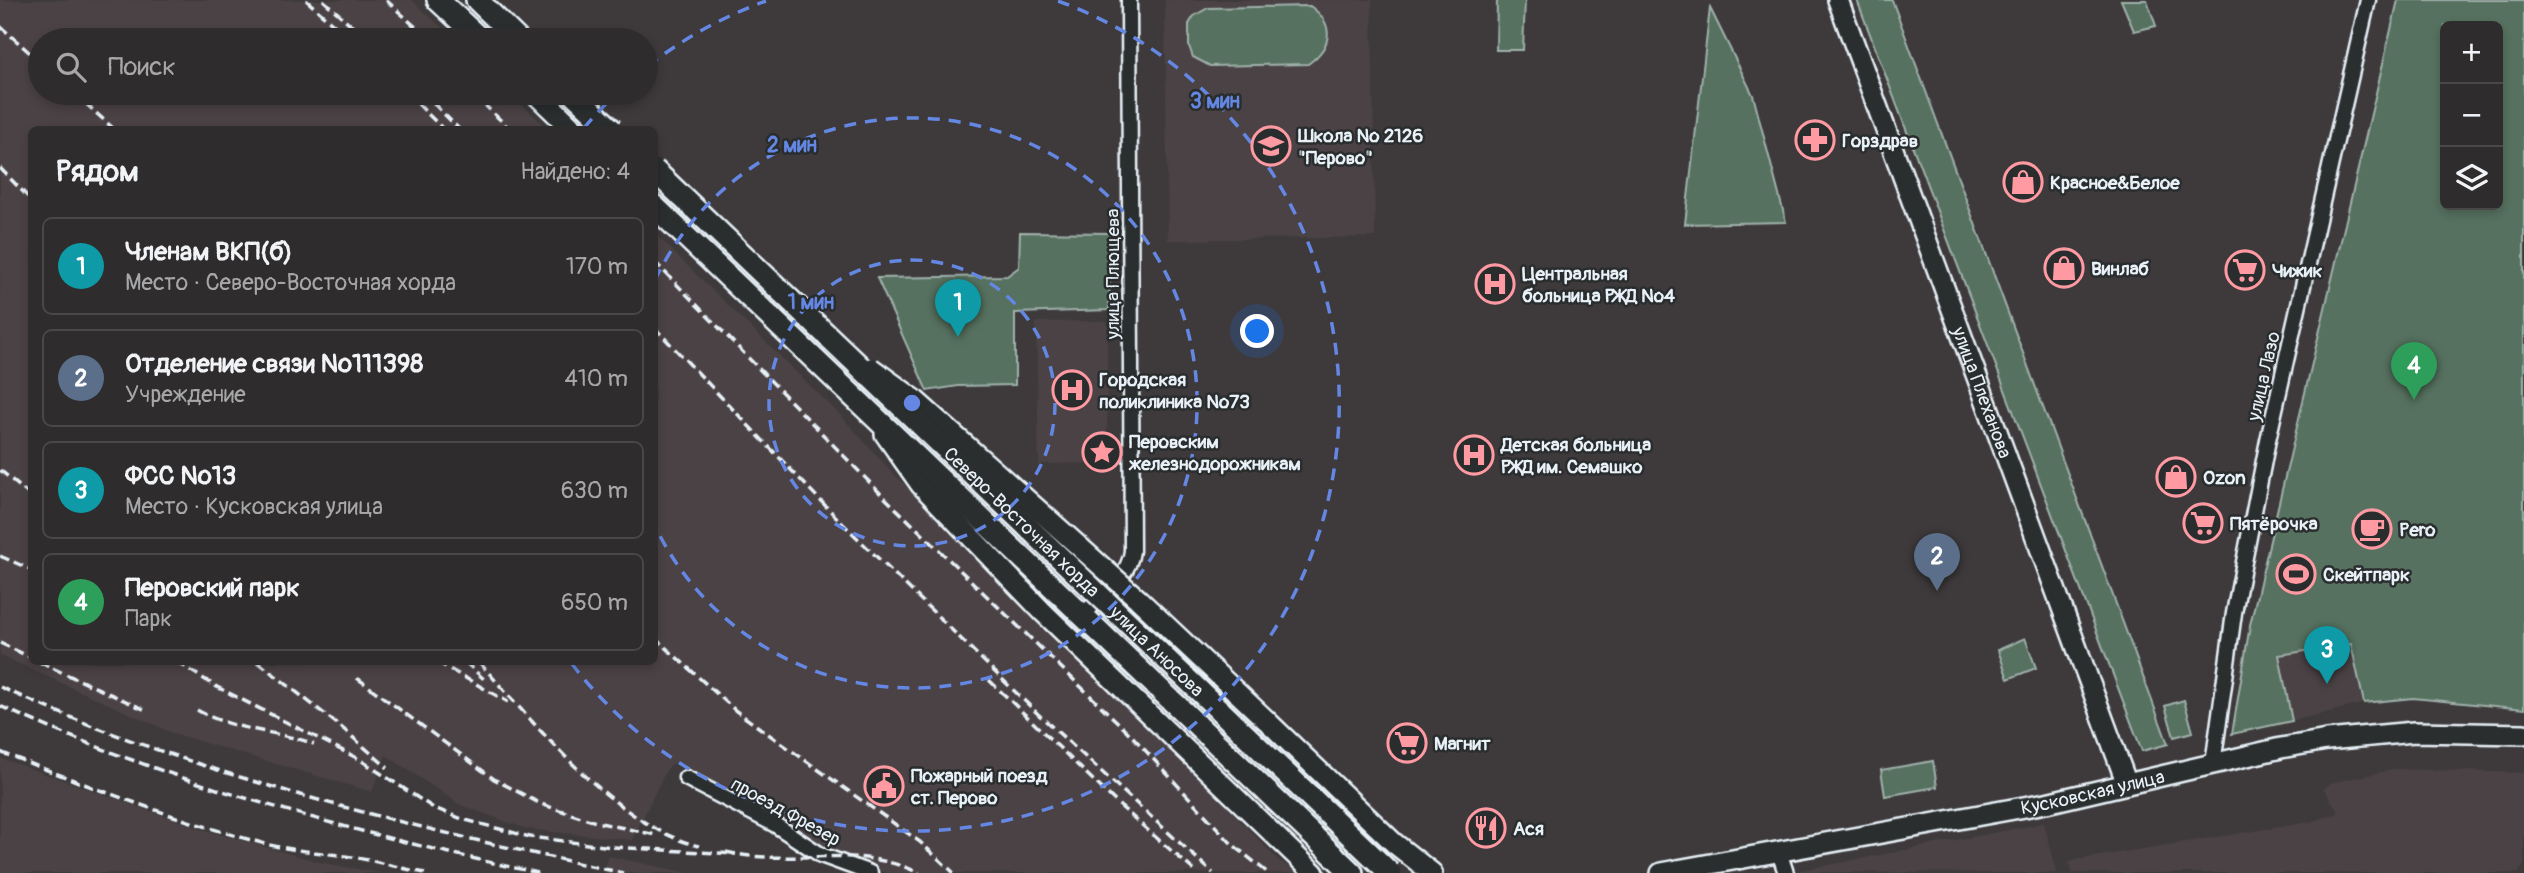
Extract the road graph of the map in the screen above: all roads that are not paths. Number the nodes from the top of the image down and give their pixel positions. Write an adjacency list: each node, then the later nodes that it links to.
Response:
1 (438, 0): 7 (main road)
2 (448, 0): 8 (street)
3 (477, 0): 9 (main road)
4 (1129, 0): 20 (street, улица Плющева)
5 (1838, 0): 24 (street, улица Плеханова)
6 (2368, 0): 22 (street, улица Лазо)
7 (468, 28)
8 (477, 28)
9 (506, 28)
10 (548, 105): 12 (main road)
11 (581, 106): 13 (main road, bridge)
12 (570, 126)
13 (607, 126)
14 (658, 174): 20 (street, улица Аносова)
15 (658, 174): 18 (main road, Северо-Восточная хорда, bridge)
16 (658, 203): 20 (street, улица Аносова)
17 (658, 210): 19 (main road, Северо-Восточная хорда)
18 (834, 341): 31 (main road, Северо-Восточная хорда, bridge); 32 (street, bridge)
19 (866, 409): 27 (street); 28 (main road, Северо-Восточная хорда)
20 (1092, 606): 29 (street, улица Аносова); 30 (street, улица Аносова)
21 (2524, 734): 22 (street, Кусковская улица)
22 (2213, 764): 24 (street, Кусковская улица)
23 (686, 778): 26 (street, проезд Фрезер)
24 (2127, 784): 25 (street, Кусковская улица)
25 (1779, 852): 33 (street, Кусковская улица); 34 (street)
26 (870, 873)
27 (1314, 873)
28 (1352, 873)
29 (1360, 873)
30 (1383, 873)
31 (1390, 873)
32 (1432, 873)
33 (1661, 873)
34 (1786, 873)

